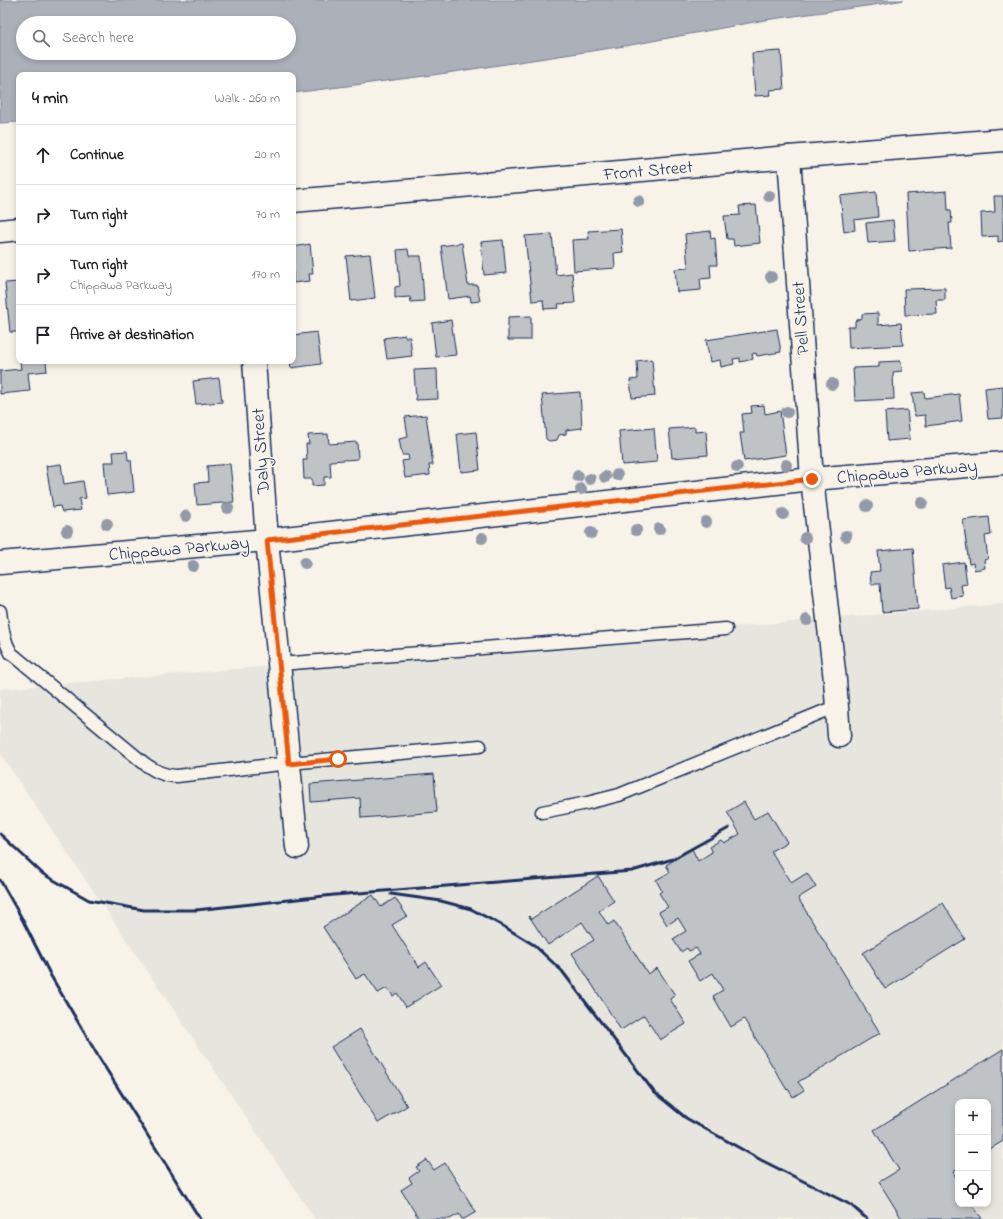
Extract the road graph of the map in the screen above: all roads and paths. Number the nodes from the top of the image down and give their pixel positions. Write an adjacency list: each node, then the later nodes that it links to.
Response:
1 (1003, 140): 2 (street, Front Street)
2 (789, 157): 3 (street, Front Street); 8 (street, Pell Street)
3 (296, 201)
4 (16, 229): 5 (street)
5 (0, 231)
6 (254, 364): 9 (street, Daly Street)
7 (1003, 464): 8 (street, Chippawa Parkway)
8 (812, 479): 9 (street, Chippawa Parkway); 14 (street, Pell Street)
9 (267, 540): 10 (street, Chippawa Parkway); 13 (street, Daly Street)
10 (0, 563)
11 (0, 611): 17 (lane)
12 (726, 629): 13 (lane)
13 (280, 664): 17 (street, Daly Street)
14 (837, 706): 15 (street, Pell Street); 18 (lane)
15 (839, 736)
16 (480, 746): 17 (lane)
17 (289, 764): 19 (street, Daly Street)
18 (542, 812)
19 (297, 847)

